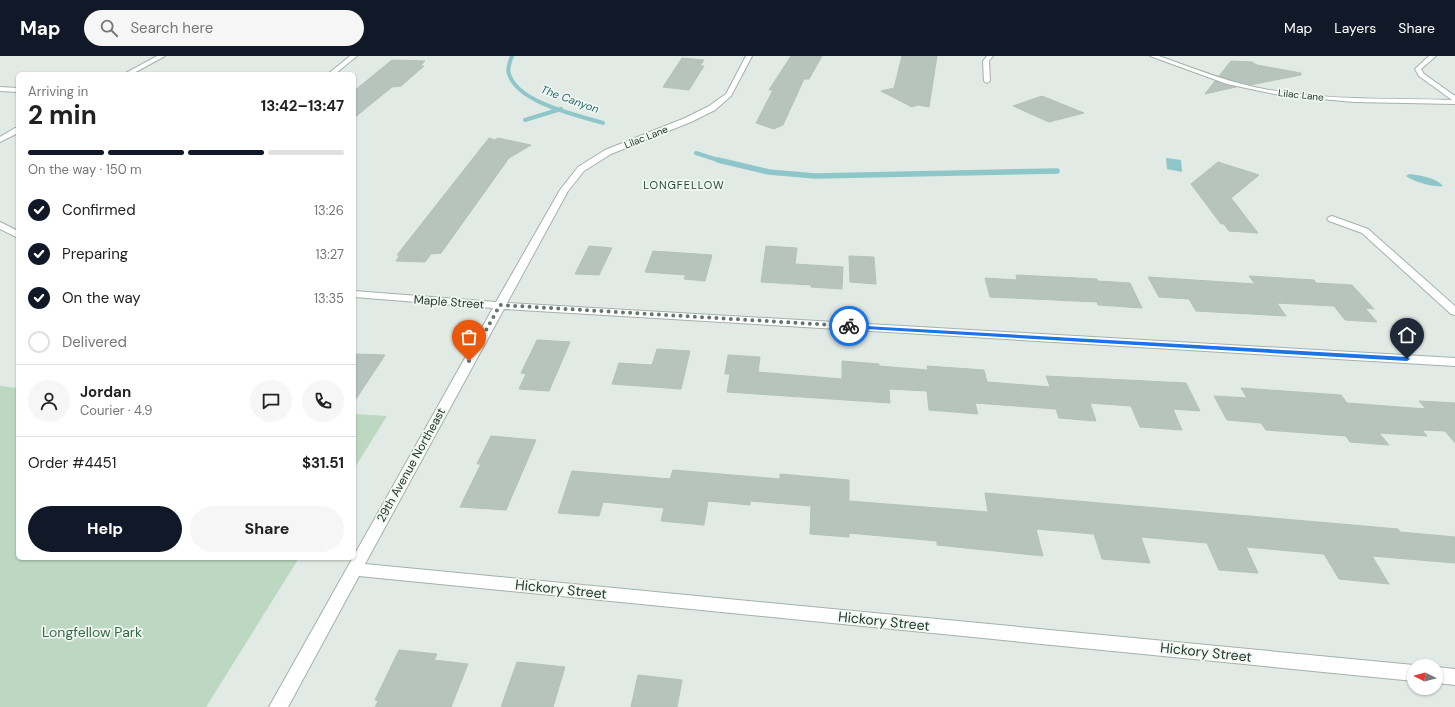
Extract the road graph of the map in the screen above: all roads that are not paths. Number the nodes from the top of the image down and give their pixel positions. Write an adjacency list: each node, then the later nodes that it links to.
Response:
1 (162, 56): 7 (street)
2 (354, 56): 8 (street)
3 (749, 56): 17 (street, Lilac Lane)
4 (990, 56): 9 (street)
5 (1153, 56): 13 (street, Lilac Lane)
6 (1433, 56): 12 (street)
7 (131, 72)
8 (334, 72)
9 (987, 81)
10 (0, 89): 11 (street)
11 (16, 90)
12 (1455, 99)
13 (1455, 102)
14 (16, 131): 15 (street)
15 (0, 140)
16 (1332, 219): 22 (street)
17 (546, 223): 21 (street, 29th Avenue Northeast)
18 (0, 225): 19 (street)
19 (16, 234)
20 (356, 294): 21 (street, Maple Street)
21 (500, 305): 23 (street, Maple Street); 24 (street, 29th Avenue Northeast)
22 (1455, 312)
23 (1455, 362)
24 (354, 569): 25 (street, Hickory Street); 28 (street, 29th Avenue Northeast)
25 (1407, 672)
26 (1443, 676): 27 (street)
27 (1455, 677)
28 (278, 707)

